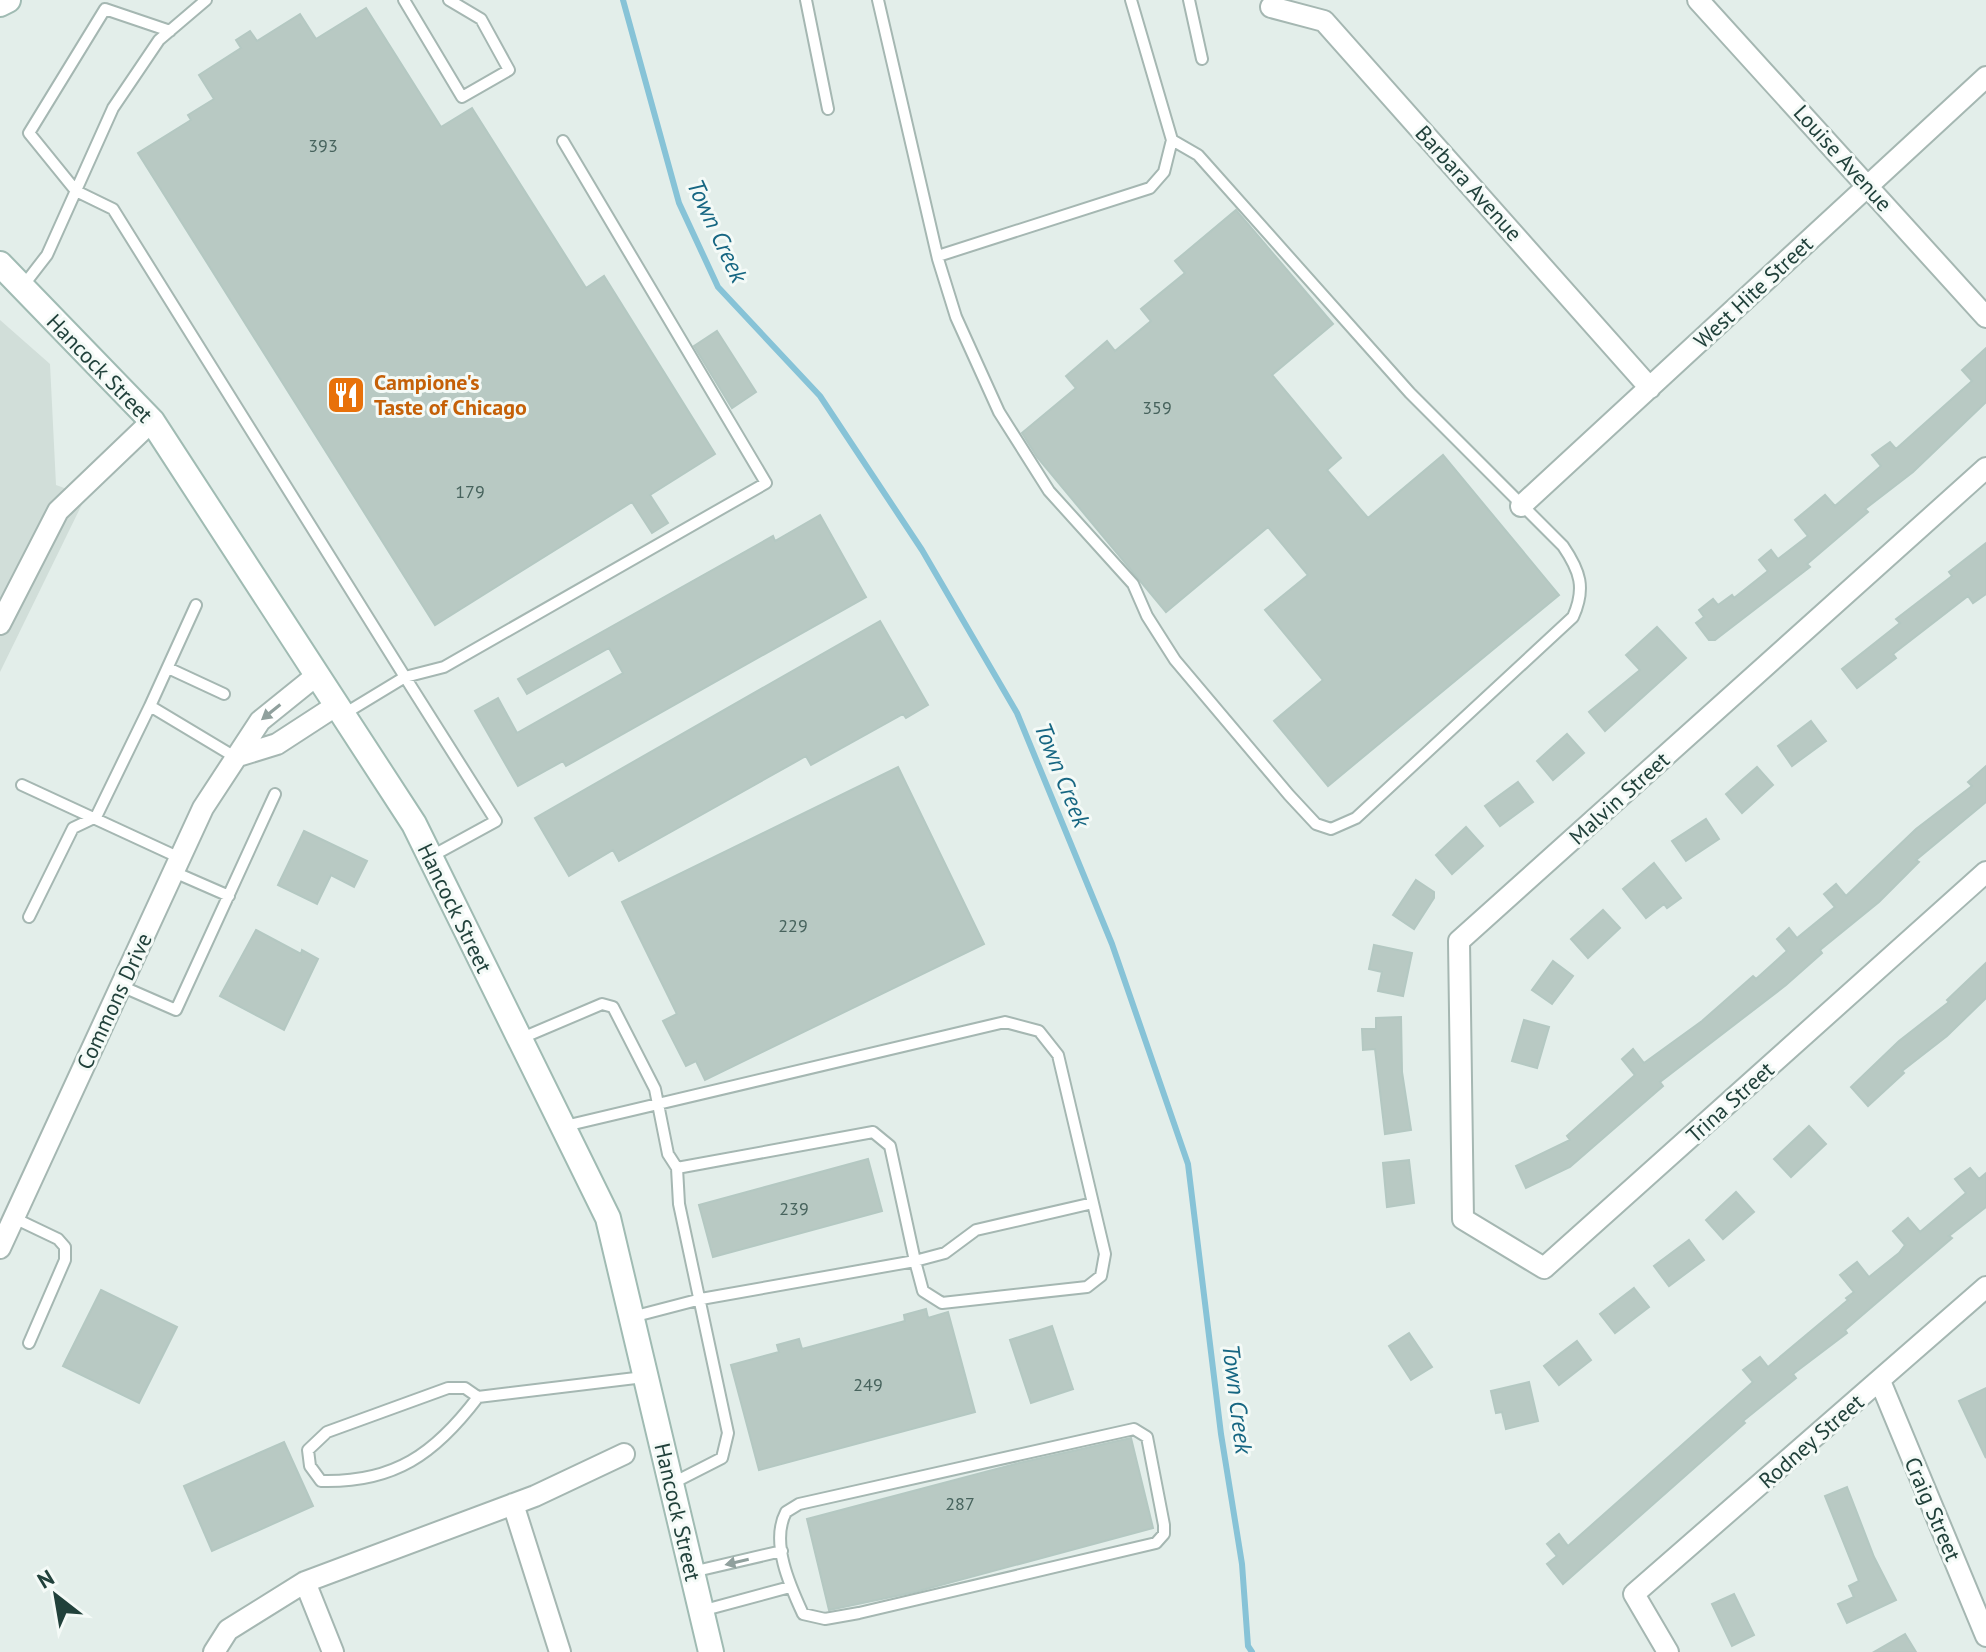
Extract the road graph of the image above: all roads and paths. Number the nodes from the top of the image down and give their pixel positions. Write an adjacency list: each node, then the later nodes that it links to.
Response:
1 (8, 0): 10 (street)
2 (206, 0): 12 (lane)
3 (404, 0): 4 (lane)
4 (449, 0)
5 (806, 0): 15 (lane)
6 (878, 0): 20 (lane)
7 (1131, 0): 16 (lane)
8 (1189, 0): 13 (lane)
9 (1698, 0): 18 (street, Louise Avenue)
10 (0, 4)
11 (1271, 7): 24 (street, Barbara Avenue)
12 (170, 31): 19 (lane); 19 (lane)
13 (1202, 59)
14 (1986, 77): 18 (street, West Hite Street)
15 (828, 109)
16 (1172, 140): 20 (lane); 27 (lane)
17 (563, 141): 32 (lane)
18 (1869, 185): 23 (street, Louise Avenue); 24 (street, West Hite Street)
19 (76, 191): 22 (lane); 32 (lane)
20 (938, 256): 27 (lane)
21 (0, 264): 22 (street, Hancock Street)
22 (22, 287): 25 (street, Hancock Street)
23 (1986, 317)
24 (1650, 388): 27 (street, West Hite Street)
25 (152, 421): 29 (street); 31 (street, Hancock Street)
26 (1986, 468): 52 (street, Malvin Street)
27 (1521, 506)
28 (196, 605): 30 (lane)
29 (0, 624)
30 (168, 668): 33 (lane); 34 (lane)
31 (317, 675): 35 (street, Hancock Street); 36 (street, Commons Drive, one-way to 36)
32 (405, 677): 35 (lane); 40 (lane)
33 (224, 694)
34 (150, 706): 36 (lane); 39 (lane)
35 (340, 710): 36 (street); 40 (street, Hancock Street)
36 (235, 757): 41 (street, Commons Drive)
37 (22, 785): 39 (lane)
38 (275, 794): 43 (lane)
39 (96, 817): 41 (lane); 44 (lane)
40 (430, 857): 46 (street, Hancock Street)
41 (177, 865): 43 (lane); 45 (street, Commons Drive)
42 (1986, 872): 52 (street, Trina Street)
43 (229, 896): 45 (lane)
44 (29, 917)
45 (121, 986): 51 (street, Commons Drive)
46 (520, 1039): 47 (lane); 48 (street, Hancock Street)
47 (657, 1105): 48 (lane); 49 (lane); 50 (lane)
48 (563, 1126): 57 (street, Hancock Street)
49 (677, 1168): 54 (lane); 56 (lane)
50 (1093, 1203): 54 (lane); 54 (lane)
51 (14, 1218): 53 (street, Commons Drive); 58 (lane)
52 (1463, 1219)
53 (0, 1248)
54 (915, 1261): 56 (lane)
55 (1986, 1287): 60 (street, Rodney Street)
56 (701, 1299): 57 (lane); 63 (lane)
57 (632, 1317): 59 (street, Hancock Street)
58 (29, 1343)
59 (646, 1376): 61 (lane); 63 (street, Hancock Street)
60 (1880, 1381): 70 (street, Craig Street); 75 (street, Rodney Street)
61 (478, 1397): 61 (lane)
62 (624, 1454): 64 (street)
63 (671, 1484): 66 (street, Hancock Street)
64 (513, 1504): 67 (street); 73 (street)
65 (782, 1551): 66 (lane, one-way to 66); 68 (lane); 68 (lane)
66 (692, 1572): 69 (street, Hancock Street)
67 (305, 1582): 71 (street); 72 (street)
68 (790, 1587): 69 (lane)
69 (701, 1611): 74 (street, Hancock Street)
70 (1986, 1636)
71 (214, 1652)
72 (333, 1652)
73 (560, 1652)
74 (711, 1652)
75 (1668, 1652)

